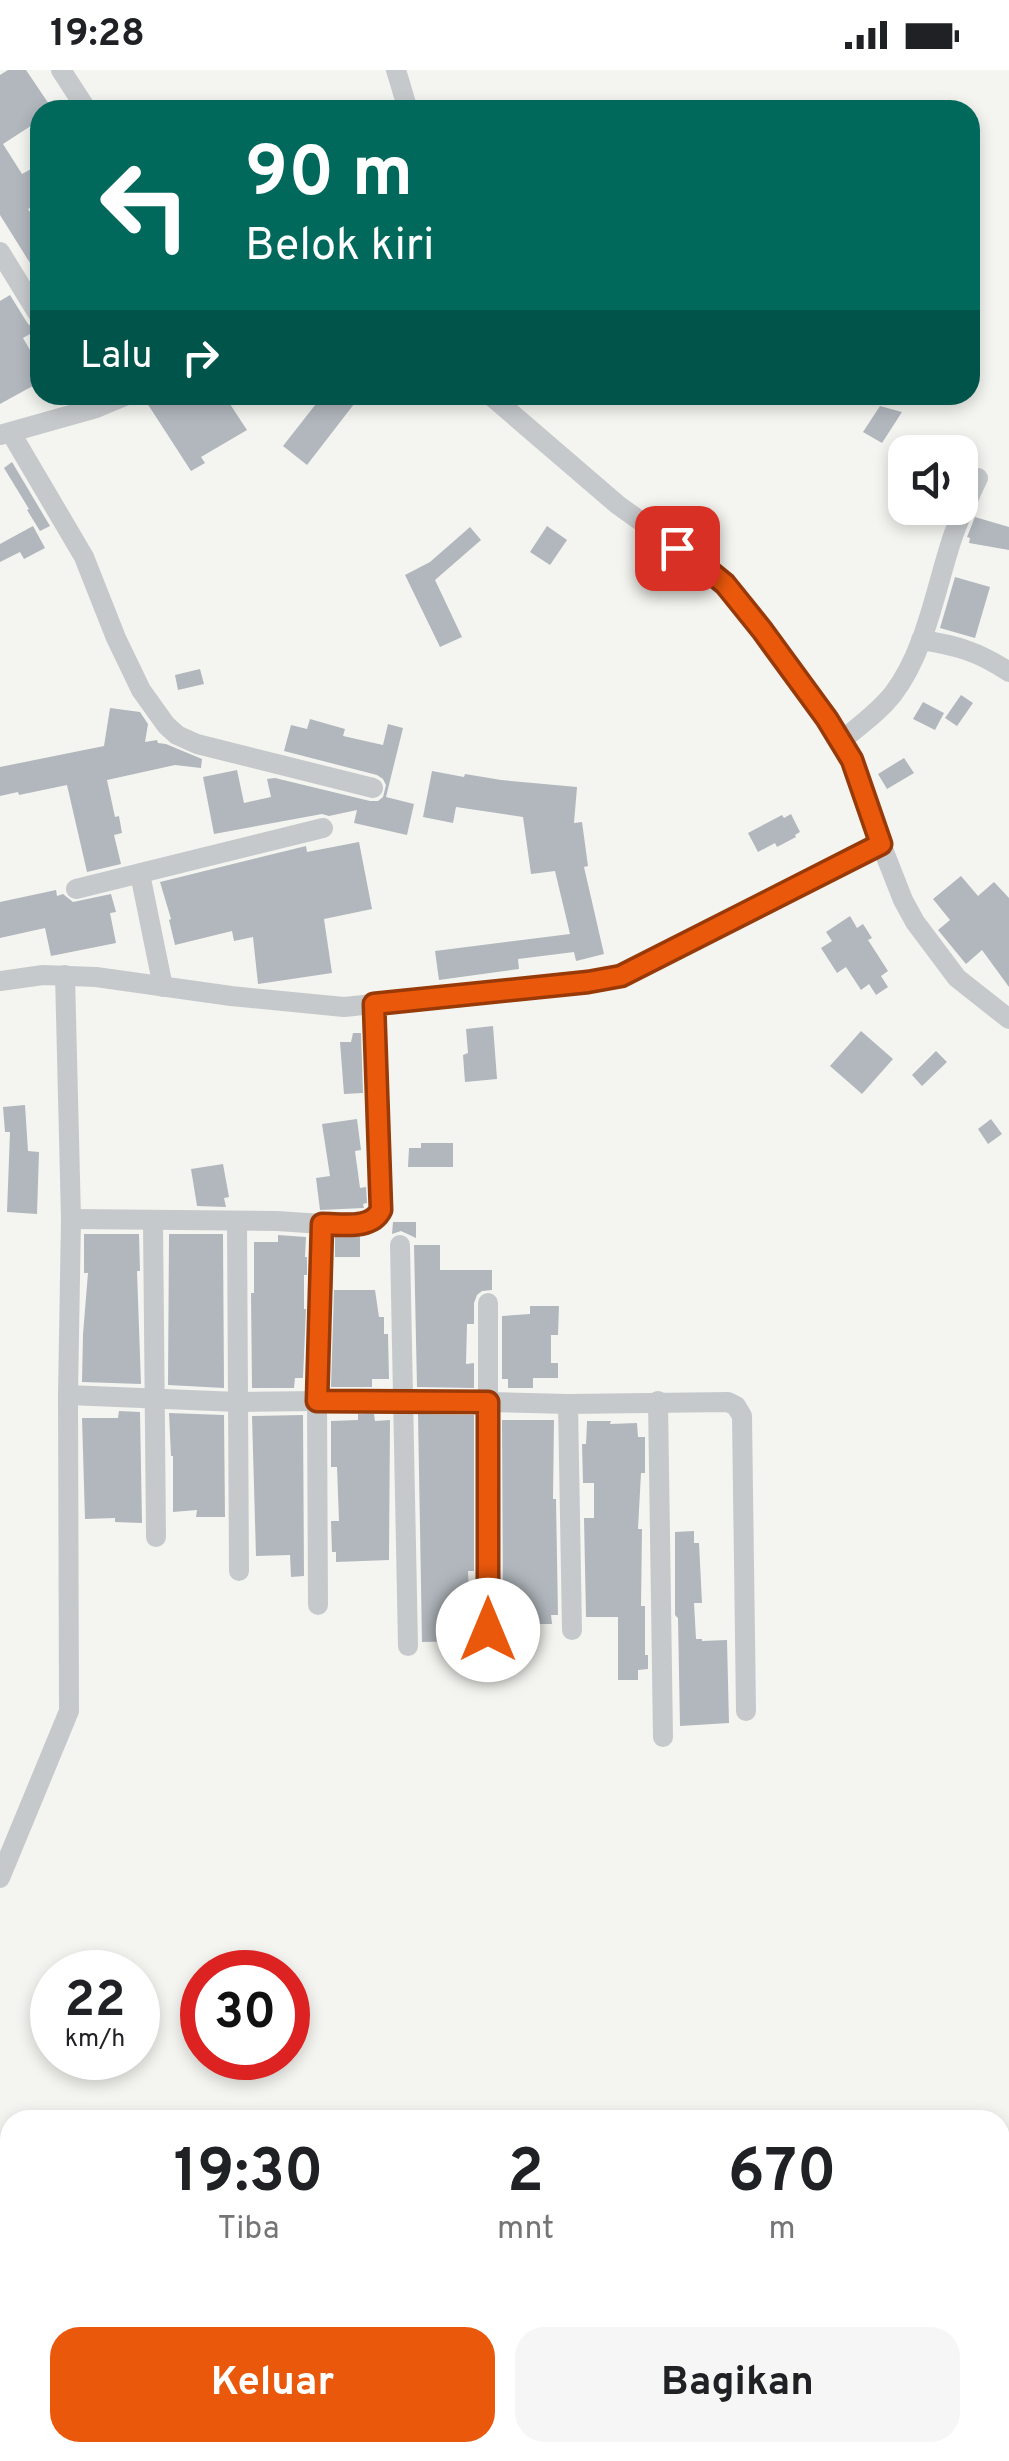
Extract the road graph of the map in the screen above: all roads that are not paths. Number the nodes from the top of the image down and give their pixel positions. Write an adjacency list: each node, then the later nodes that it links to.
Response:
1 (62, 70): 3 (street)
2 (396, 70): 4 (street)
3 (81, 100)
4 (405, 100)
5 (0, 252): 6 (street)
6 (30, 301)
7 (82, 405): 9 (street)
8 (502, 405): 13 (street)
9 (6, 434): 14 (street)
10 (956, 525): 11 (street)
11 (920, 640): 12 (street); 13 (street)
12 (1009, 672)
13 (841, 741): 16 (street)
14 (373, 788)
15 (323, 828): 17 (street)
16 (881, 844): 22 (street); 23 (street)
17 (140, 874): 18 (street); 21 (street)
18 (76, 889)
19 (65, 976): 20 (street); 21 (street); 24 (street)
20 (0, 981)
21 (163, 987): 22 (street)
22 (374, 1004): 27 (street)
23 (1009, 1019)
24 (71, 1219): 25 (street); 30 (street)
25 (154, 1220): 26 (street); 31 (street)
26 (238, 1222): 27 (street); 34 (street)
27 (322, 1224): 33 (street)
28 (400, 1246): 32 (street)
29 (488, 1303): 35 (street)
30 (68, 1395): 31 (street); 46 (street)
31 (156, 1400): 34 (street); 38 (street)
32 (402, 1400): 33 (street); 35 (street); 43 (street)
33 (317, 1401): 34 (street); 40 (street)
34 (238, 1402): 39 (street)
35 (488, 1402): 37 (street); 41 (street)
36 (658, 1402): 37 (street); 44 (street); 45 (street)
37 (568, 1404): 42 (street)
38 (156, 1537)
39 (239, 1572)
40 (318, 1605)
41 (488, 1630)
42 (572, 1630)
43 (408, 1646)
44 (746, 1711)
45 (663, 1736)
46 (0, 1878)

